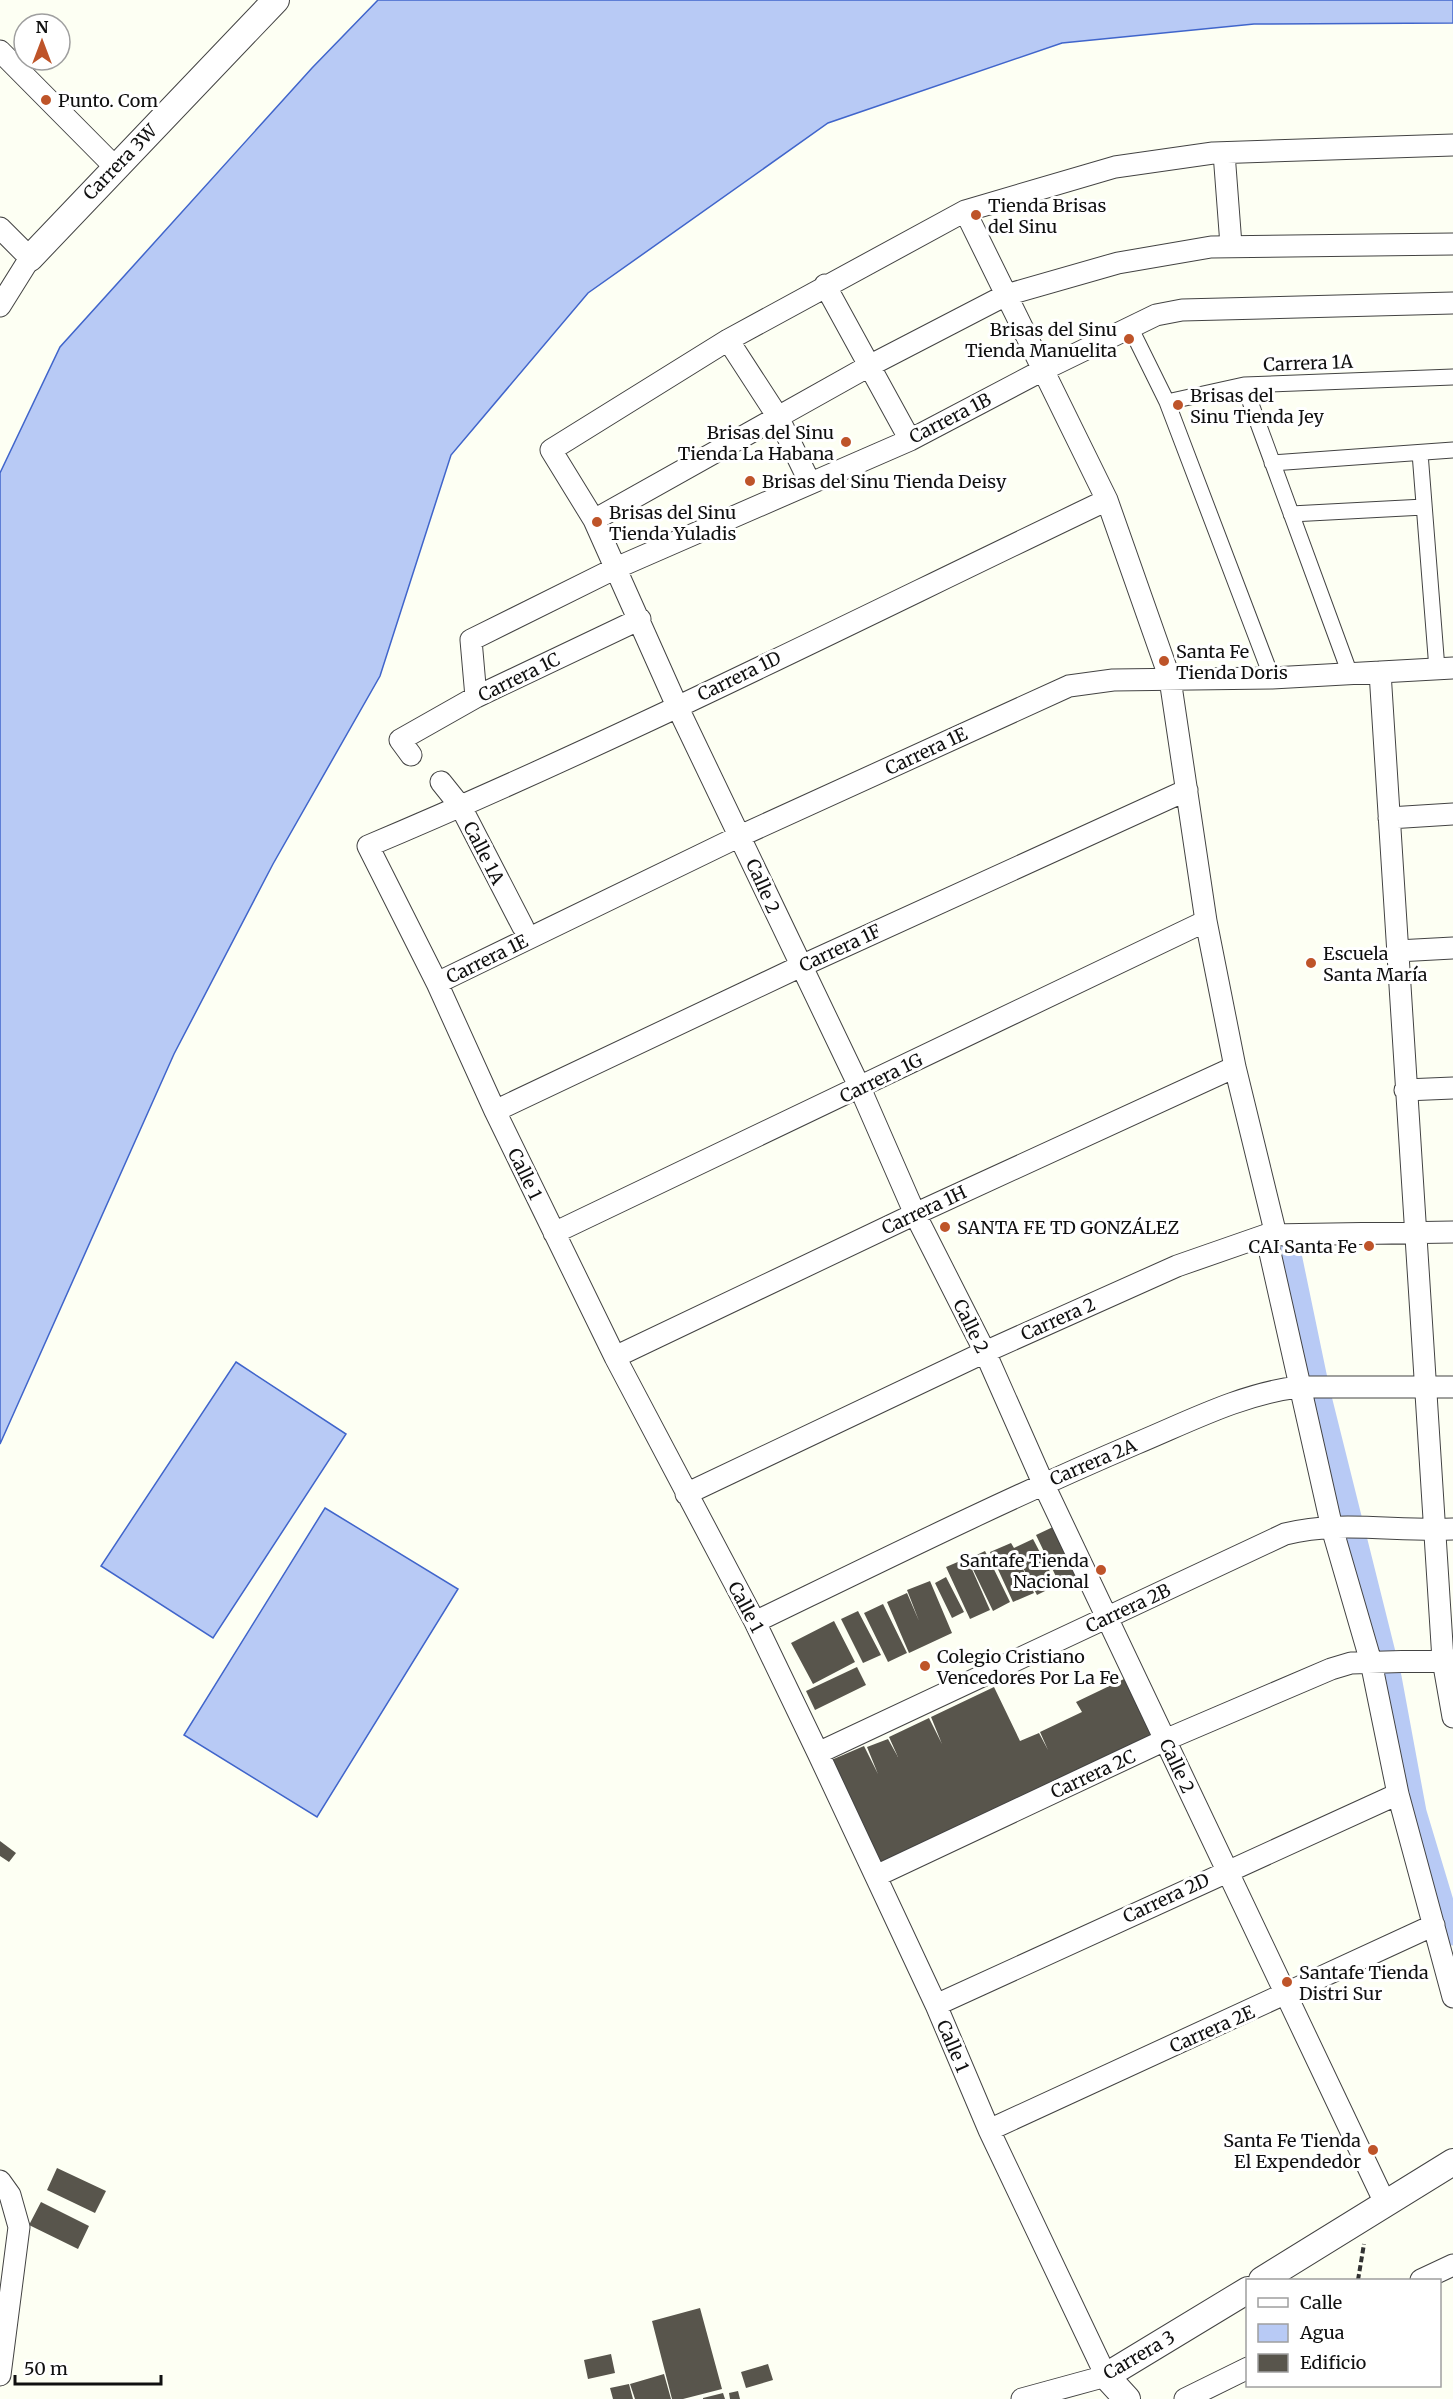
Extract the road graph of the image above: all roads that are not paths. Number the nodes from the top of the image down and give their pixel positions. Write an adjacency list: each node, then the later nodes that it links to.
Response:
1 (276, 0): 5 (street, Carrera 3W)
2 (0, 51): 5 (street)
3 (1453, 145): 4 (street)
4 (1224, 153): 6 (street); 9 (street)
5 (115, 166): 10 (street, Carrera 3W)
6 (965, 211): 11 (street); 12 (street)
7 (0, 228): 10 (street)
8 (1453, 244): 9 (street)
9 (1231, 245): 12 (street)
10 (30, 258): 13 (street, Carrera 3W)
11 (825, 285): 16 (street); 17 (street)
12 (1006, 295): 17 (street); 18 (street)
13 (2, 298)
14 (1453, 303): 15 (street, Carrera 1B)
15 (1131, 329): 18 (street, Carrera 1B); 21 (street)
16 (728, 340): 22 (street); 31 (street, Calle 2)
17 (869, 366): 22 (street); 23 (street)
18 (1043, 370): 23 (street, Carrera 1B); 28 (street)
19 (1453, 377): 20 (street, Carrera 1A)
20 (1244, 386): 21 (street, Carrera 1A); 26 (street)
21 (1167, 402): 37 (street)
22 (778, 417): 27 (street); 31 (street)
23 (910, 440): 27 (street, Carrera 1B)
24 (1453, 450): 25 (street)
25 (1420, 453): 26 (street); 29 (street)
26 (1272, 463): 30 (street)
27 (810, 483): 32 (street, Carrera 1B)
28 (1107, 500): 38 (street); 40 (street, Carrera 1D)
29 (1424, 507): 30 (street); 34 (street)
30 (1291, 514): 36 (street)
31 (594, 520): 32 (street, Calle 2)
32 (616, 568): 33 (street, Calle 2); 39 (street, Carrera 1B)
33 (640, 619): 39 (street, Carrera 1C); 40 (street, Calle 2)
34 (1445, 669): 35 (street, Carrera 1E)
35 (1380, 672): 36 (street, Carrera 1E); 46 (street)
36 (1350, 674): 37 (street, Carrera 1E)
37 (1272, 678): 38 (street, Carrera 1E)
38 (1170, 679): 43 (street); 47 (street, Carrera 1E)
39 (476, 697): 41 (street, Carrera 1C)
40 (677, 706): 44 (street, Carrera 1D); 47 (street, Calle 2)
41 (405, 747)
42 (441, 782): 44 (street, Calle 1A)
43 (1187, 790): 49 (street); 53 (street, Carrera 1F)
44 (460, 807): 48 (street, Carrera 1D); 50 (street, Calle 1A)
45 (1453, 814): 46 (street)
46 (1389, 819): 52 (street)
47 (741, 836): 53 (street, Calle 2); 54 (street, Carrera 1E)
48 (368, 846): 54 (street, Calle 1)
49 (1206, 921): 55 (street); 56 (street, Carrera 1G)
50 (523, 927)
51 (1453, 948): 52 (street)
52 (1397, 951): 58 (street)
53 (799, 967): 56 (street, Calle 2); 59 (street, Carrera 1F)
54 (437, 983): 59 (street, Calle 1)
55 (1235, 1067): 60 (street, Carrera 1H); 64 (street)
56 (860, 1088): 60 (street, Calle 2); 63 (street, Carrera 1G)
57 (1453, 1088): 58 (street)
58 (1405, 1090): 61 (street)
59 (495, 1111): 63 (street, Calle 1)
60 (915, 1214): 65 (street, Calle 2); 66 (street, Carrera 1H)
61 (1414, 1232): 62 (street, Carrera 2); 64 (street, Carrera 2); 68 (street)
62 (1453, 1232)
63 (554, 1233): 66 (street, Calle 1)
64 (1278, 1235): 65 (street, Carrera 2); 67 (street)
65 (985, 1352): 70 (street, Calle 2); 71 (street, Carrera 2)
66 (615, 1358): 71 (street, Calle 1)
67 (1302, 1387): 68 (street, Carrera 2A); 70 (street, Carrera 2A); 72 (street)
68 (1427, 1387): 69 (street, Carrera 2A); 73 (street)
69 (1453, 1387)
70 (1043, 1483): 74 (street, Calle 2); 75 (street, Carrera 2A)
71 (686, 1494): 75 (street, Calle 1)
72 (1336, 1527): 73 (street, Carrera 2B); 74 (street, Carrera 2B); 77 (street)
73 (1444, 1530): 76 (street)
74 (1107, 1618): 79 (street, Calle 2); 80 (street, Carrera 2B)
75 (755, 1622): 80 (street, Calle 1)
76 (1448, 1660): 77 (street, Carrera 2C); 78 (street)
77 (1375, 1662): 79 (street, Carrera 2C); 81 (street)
78 (1453, 1717)
79 (1165, 1740): 82 (street, Calle 2); 83 (street, Carrera 2C)
80 (818, 1753): 83 (street, Calle 1)
81 (1398, 1794): 82 (street, Carrera 2D); 84 (street)
82 (1227, 1870): 85 (street, Calle 2); 87 (street, Carrera 2D)
83 (876, 1876): 87 (street, Calle 1)
84 (1434, 1925): 85 (street, Carrera 2E); 86 (street)
85 (1286, 1995): 88 (street, Carrera 2E); 91 (street, Calle 2)
86 (1453, 1997)
87 (936, 2005): 88 (street, Calle 1)
88 (989, 2130): 98 (street, Calle 1)
89 (1453, 2163): 91 (street)
90 (0, 2181): 97 (street)
91 (1386, 2205): 93 (street)
92 (1453, 2265): 94 (street)
93 (1264, 2279)
94 (1423, 2279)
95 (1246, 2290): 98 (street, Carrera 3)
96 (1246, 2369): 101 (street)
97 (0, 2376)
98 (1106, 2376): 99 (street, Carrera 3); 100 (street)
99 (1022, 2399)
100 (1127, 2399)
101 (1185, 2399)

